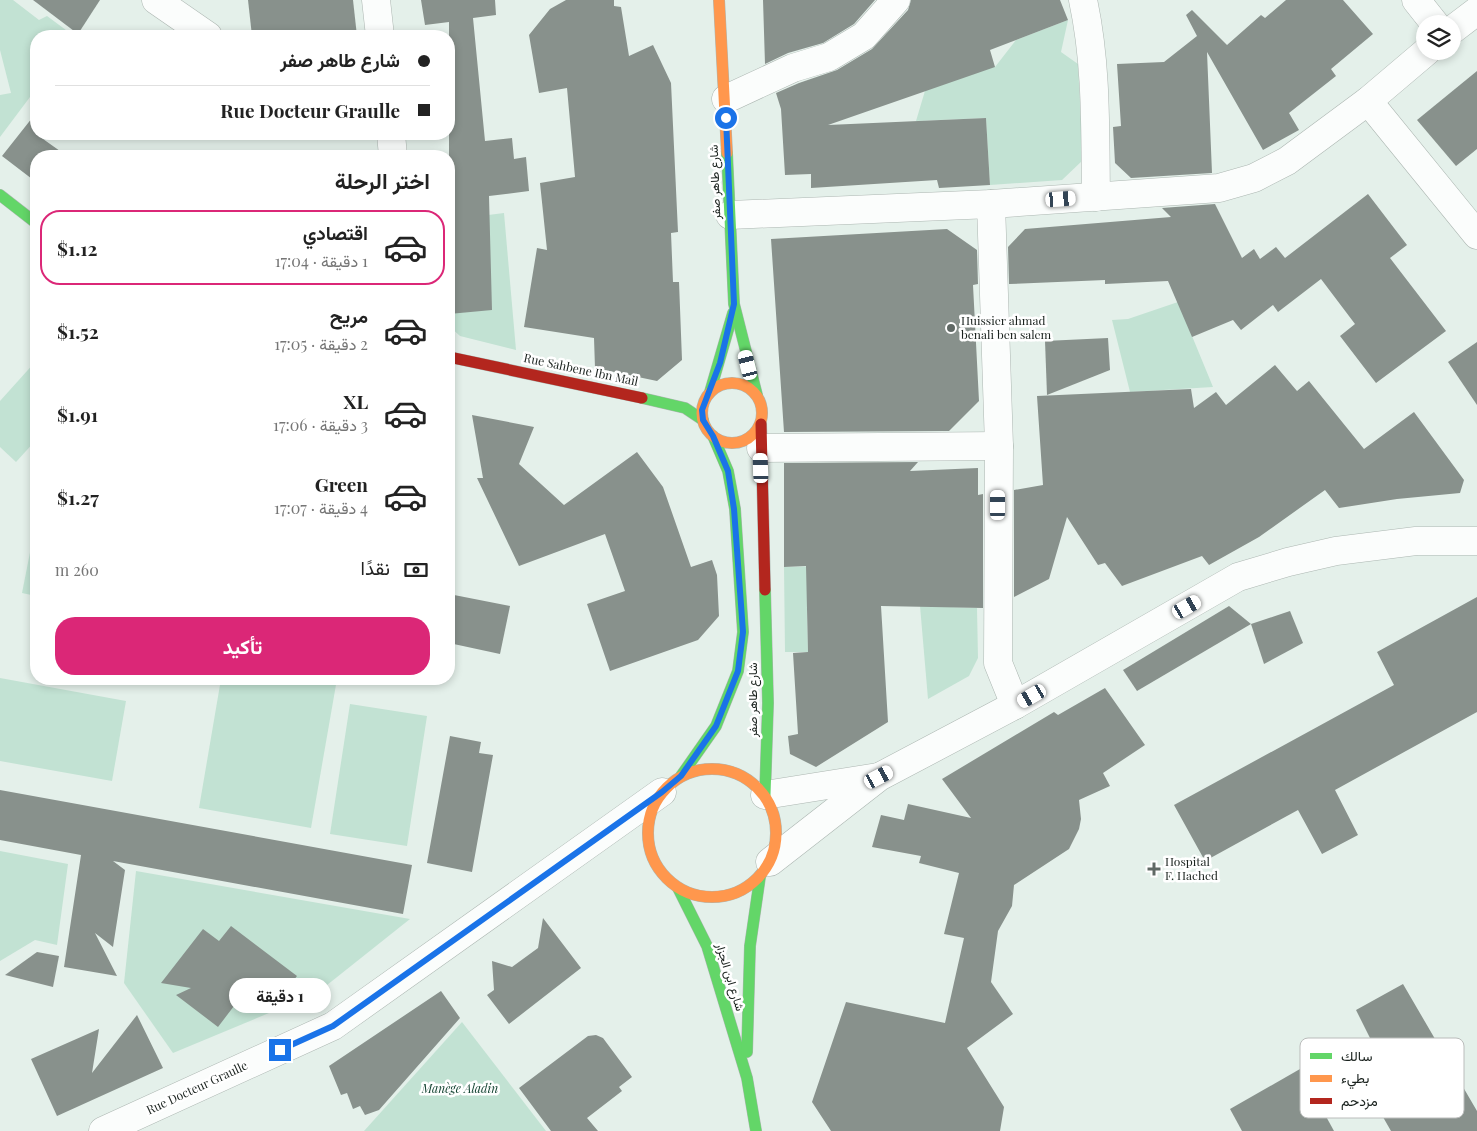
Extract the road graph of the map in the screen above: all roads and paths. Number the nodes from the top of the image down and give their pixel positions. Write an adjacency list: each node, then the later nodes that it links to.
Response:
1 (156, 0): 10 (street)
2 (376, 0): 11 (street)
3 (719, 0): 13 (main road, شارع طاهر صفر)
4 (896, 0): 13 (street)
5 (1083, 0): 16 (street)
6 (1416, 0): 8 (street)
7 (1477, 10): 9 (street)
8 (1428, 15)
9 (1461, 23)
10 (199, 30)
11 (379, 30)
12 (1416, 60): 14 (street)
13 (726, 99): 18 (main road, شارع طاهر صفر)
14 (1368, 101): 16 (street); 20 (street)
15 (0, 195): 19 (main road)
16 (1096, 196): 17 (street)
17 (991, 204): 18 (street); 28 (street)
18 (730, 215): 21 (main road, شارع طاهر صفر)
19 (30, 218)
20 (1477, 234)
21 (734, 304): 23 (main road, شارع طاهر صفر); 24 (main road, شارع طاهر صفر)
22 (455, 358): 25 (main road, Rue Sahbene Ibn Mail)
23 (710, 392): 24 (main road); 25 (main road)
24 (757, 395): 27 (main road)
25 (703, 420): 26 (main road)
26 (713, 436): 27 (main road); 32 (main road, شارع طاهر صفر)
27 (761, 436): 28 (street); 33 (main road, شارع طاهر صفر)
28 (998, 446): 30 (street)
29 (1477, 541): 30 (street)
30 (1015, 705): 31 (street)
31 (879, 777): 33 (street); 34 (street)
32 (671, 784): 33 (main road); 35 (main road); 37 (street, Rue Docteur Graulle)
33 (765, 795): 34 (main road)
34 (765, 870): 35 (main road); 36 (main road, شارع ابن الجزار)
35 (678, 888): 36 (main road, شارع ابن الجزار)
36 (747, 1078): 38 (main road, شارع ابن الجزار)
37 (103, 1131)
38 (756, 1131)

